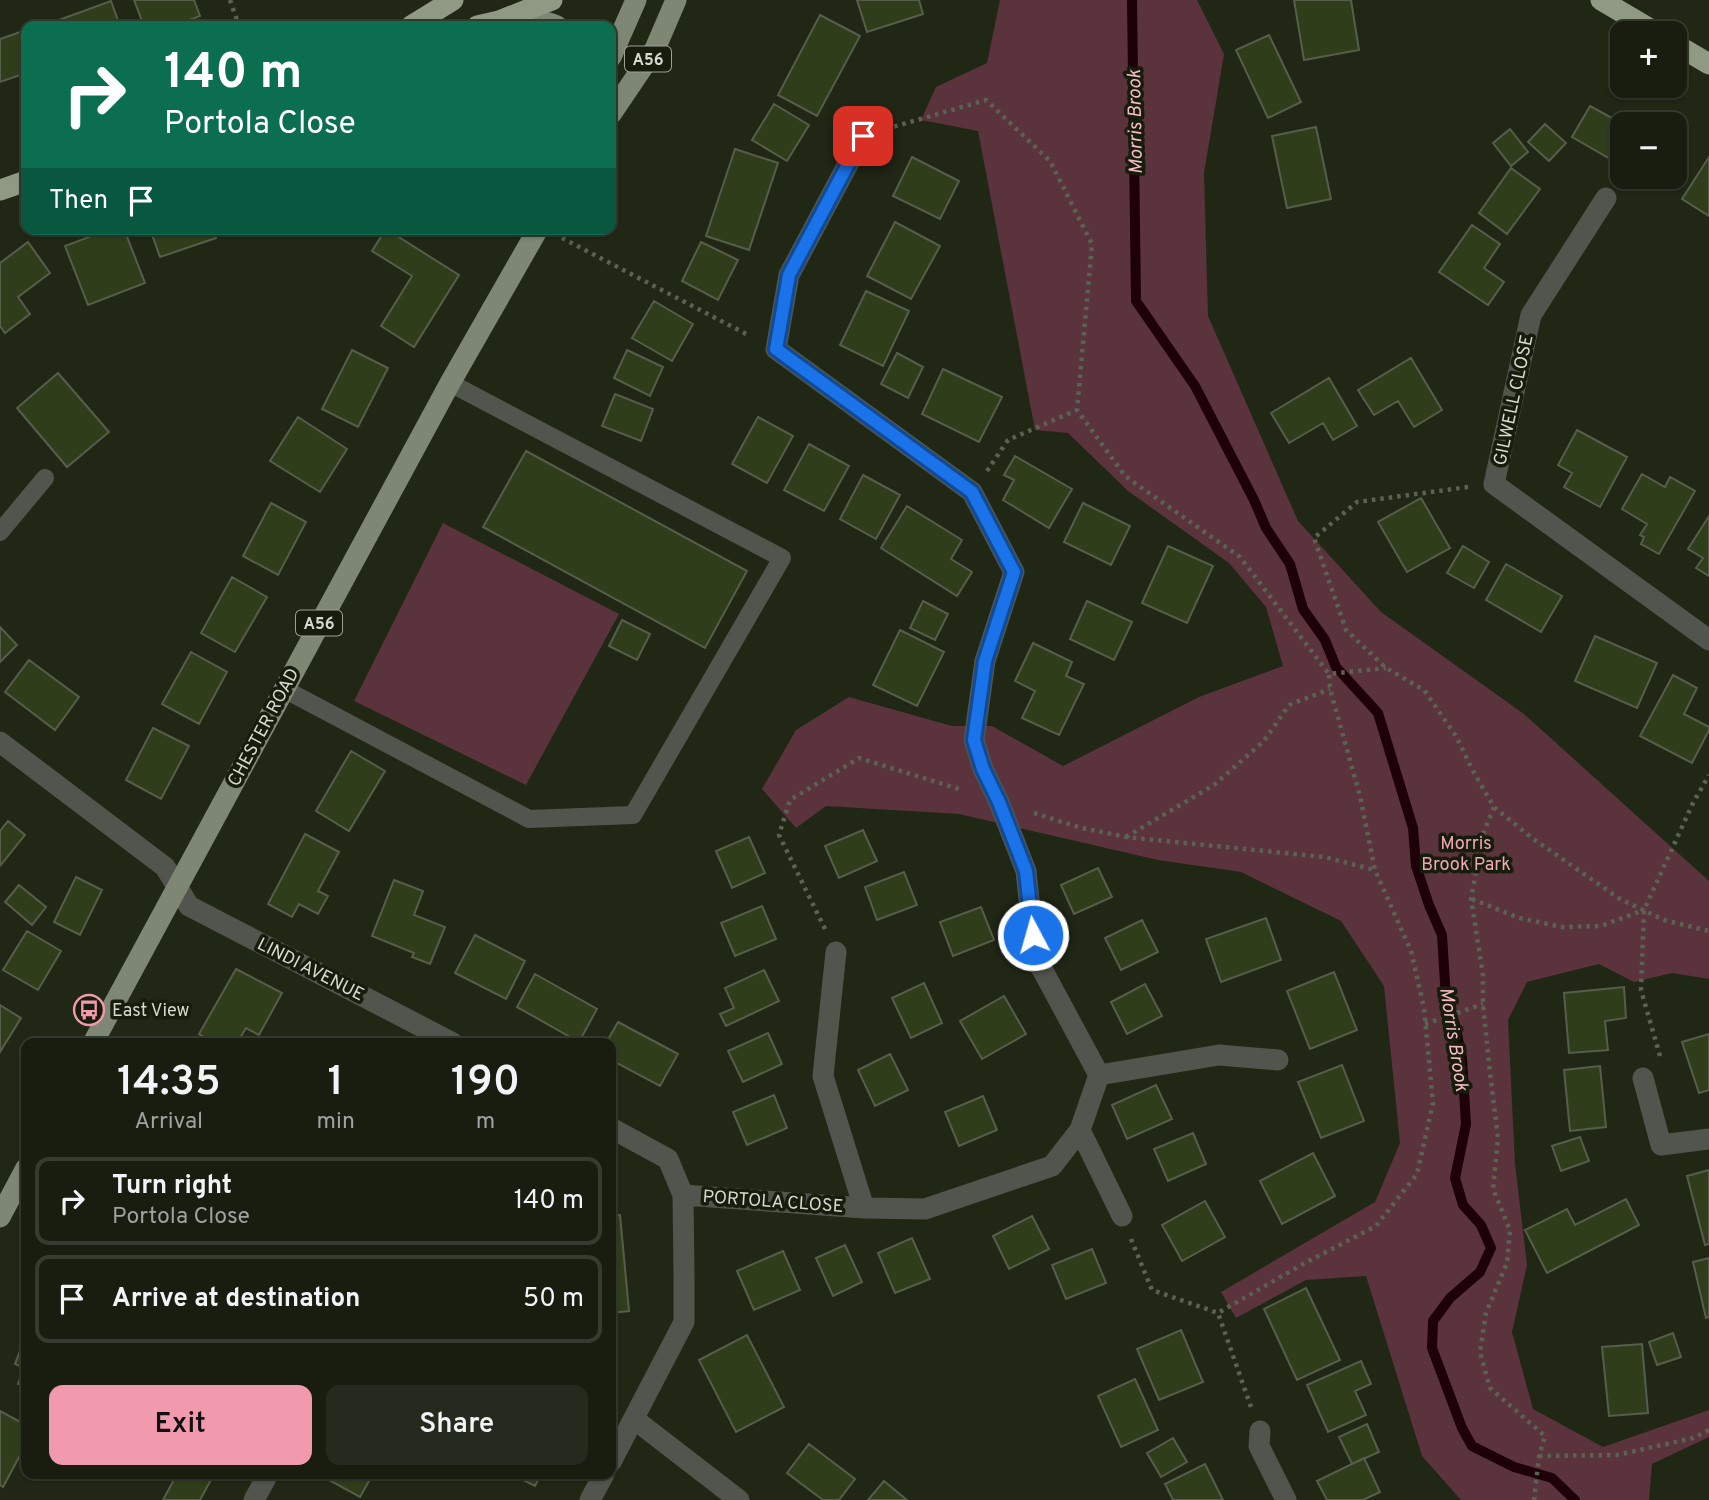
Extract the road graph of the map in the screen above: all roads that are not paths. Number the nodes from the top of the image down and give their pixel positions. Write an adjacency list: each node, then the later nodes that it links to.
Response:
1 (453, 0): 6 (highway)
2 (552, 0): 7 (highway)
3 (636, 0): 10 (main road, A56)
4 (676, 0): 13 (main road, A56)
5 (1601, 0): 9 (highway)
6 (419, 21)
7 (499, 21): 8 (main road)
8 (540, 21)
9 (1637, 21)
10 (616, 46)
11 (1687, 51): 12 (highway)
12 (1709, 64)
13 (616, 107)
14 (863, 136): 30 (street)
15 (21, 183): 16 (highway)
16 (0, 190)
17 (1606, 198): 22 (street, GILWELL CLOSE)
18 (545, 235): 19 (main road, CHESTER ROAD / A56)
19 (450, 383): 23 (main road, CHESTER ROAD / A56); 23 (lane)
20 (45, 478): 21 (lane)
21 (0, 532)
22 (1709, 640)
23 (284, 689): 25 (main road, CHESTER ROAD / A56)
24 (0, 742): 25 (street)
25 (177, 886): 27 (main road, CHESTER ROAD / A56); 28 (street, LINDI AVENUE)
26 (836, 952): 37 (street, PORTOLA CLOSE)
27 (96, 1038)
28 (443, 1038)
29 (1278, 1060): 30 (street)
30 (1099, 1075): 32 (street, PORTOLA CLOSE)
31 (1643, 1078): 34 (street)
32 (1080, 1130): 37 (street, PORTOLA CLOSE); 38 (street)
33 (616, 1131): 36 (street)
34 (1709, 1139)
35 (21, 1177): 39 (main road)
36 (683, 1195): 37 (street, PORTOLA CLOSE); 40 (street)
37 (864, 1208)
38 (1122, 1216)
39 (0, 1217)
40 (634, 1419): 42 (street); 47 (street)
41 (1259, 1431): 48 (street)
42 (616, 1453)
43 (265, 1479): 45 (street)
44 (601, 1479): 46 (street)
45 (254, 1500)
46 (590, 1500)
47 (739, 1500)
48 (1286, 1500)

